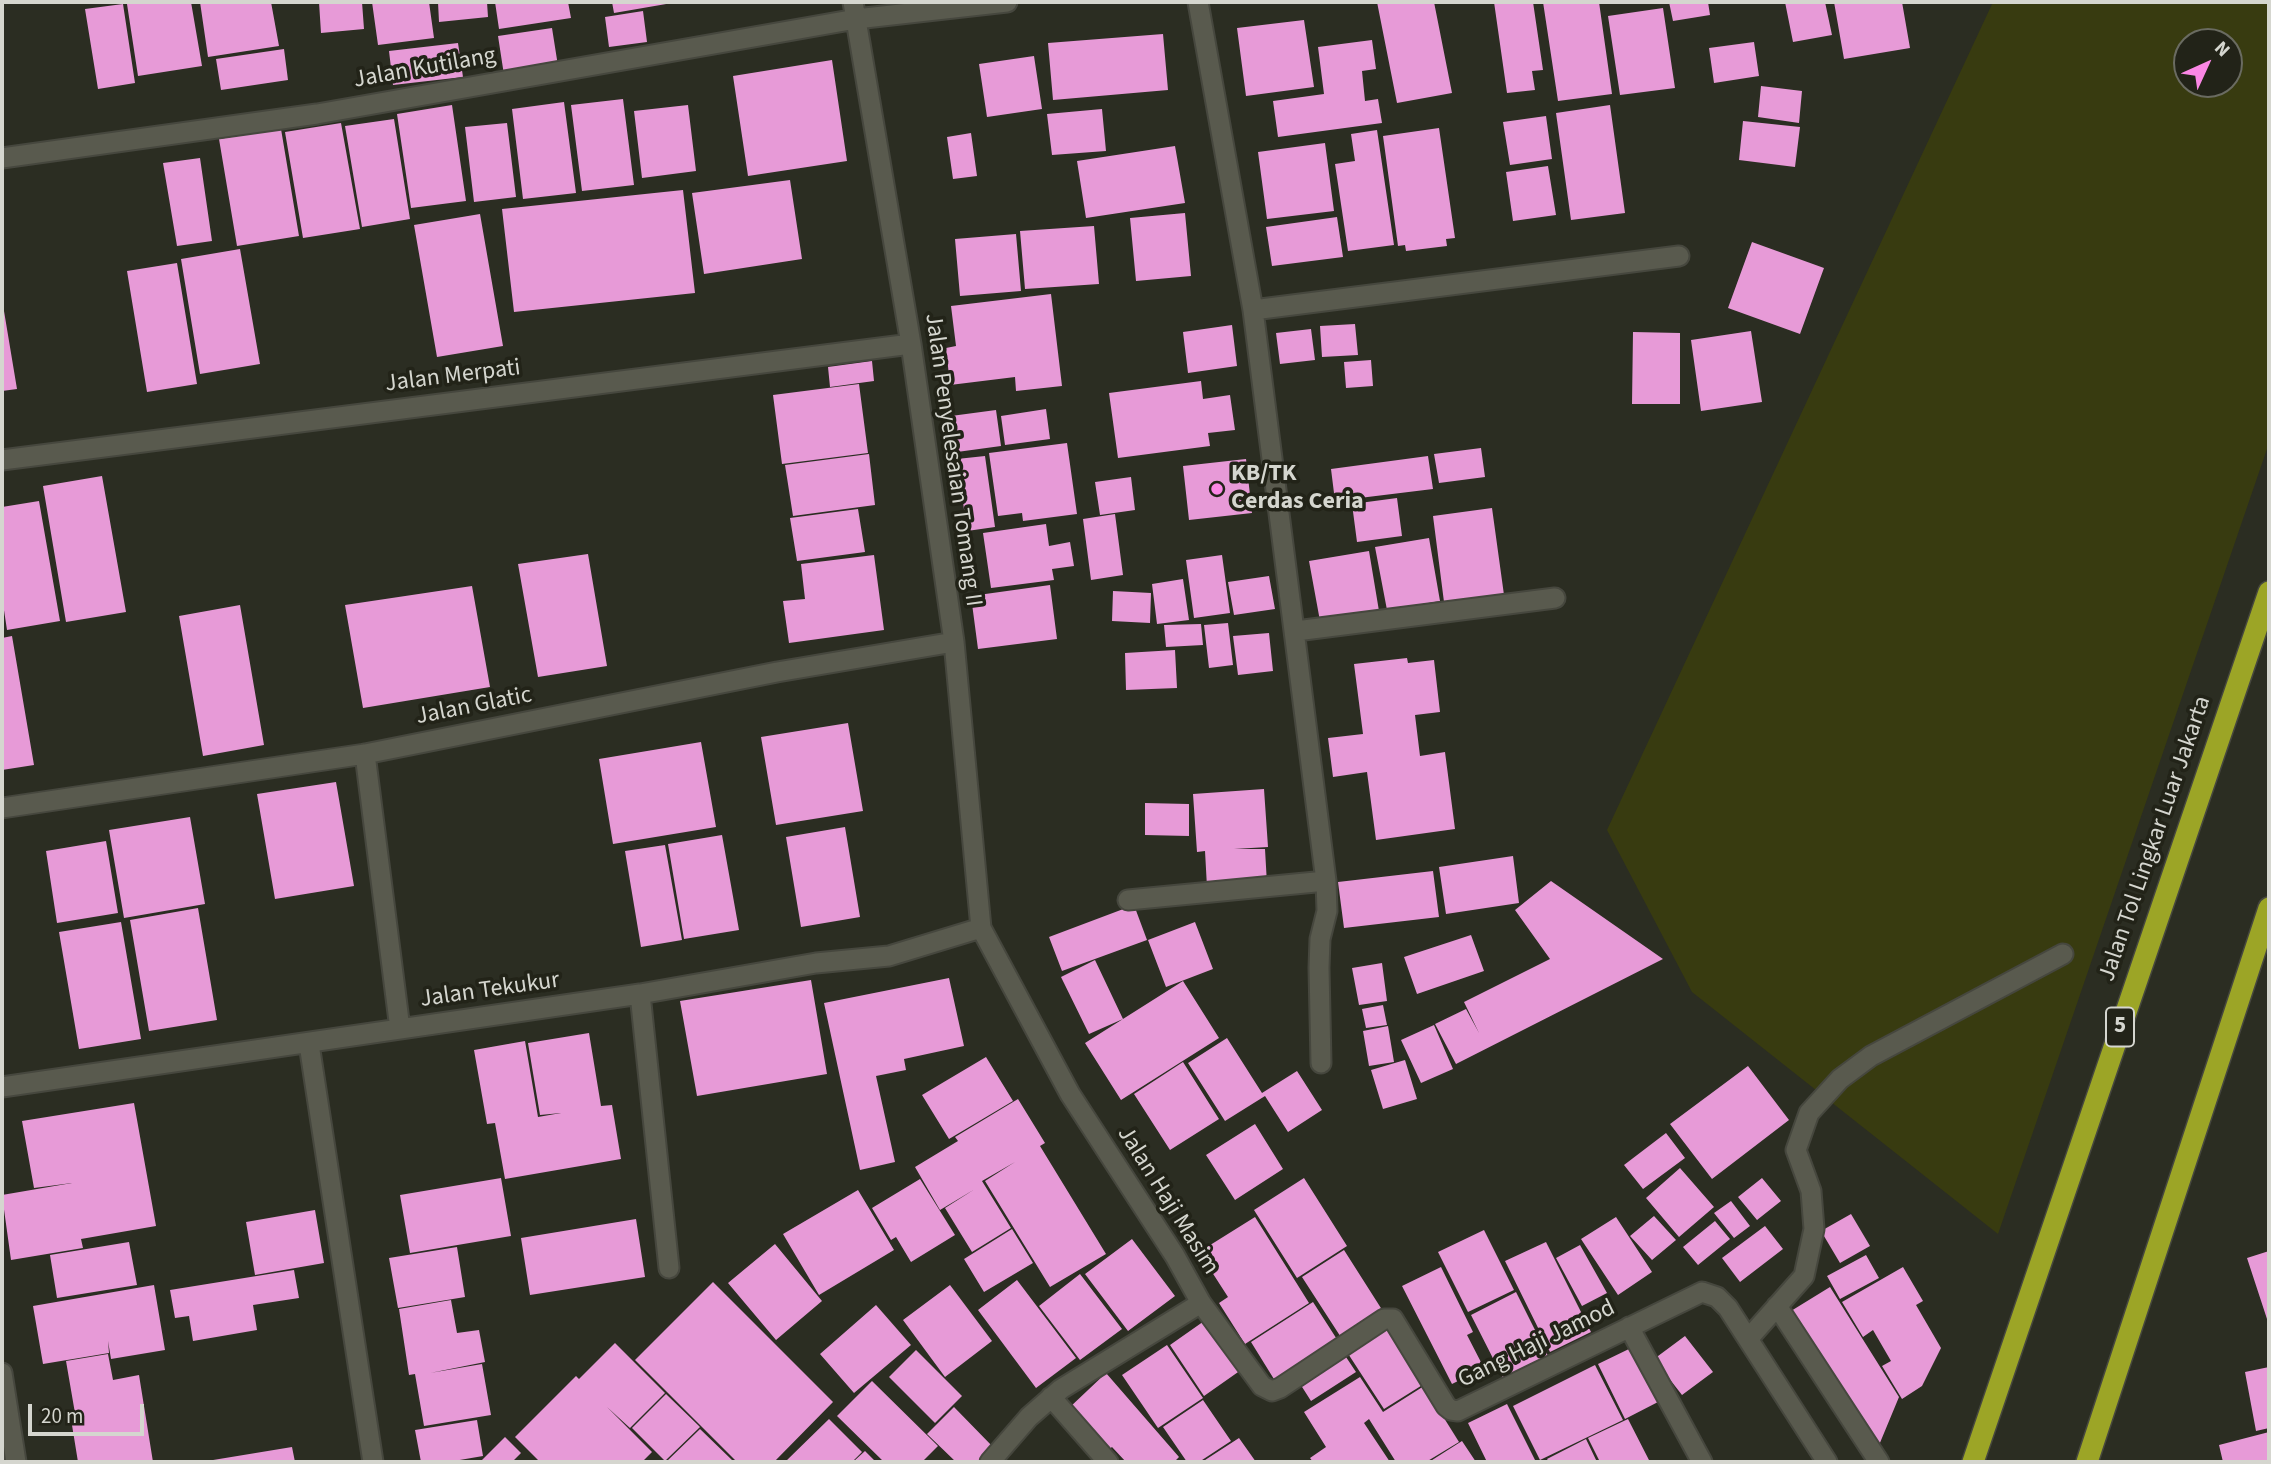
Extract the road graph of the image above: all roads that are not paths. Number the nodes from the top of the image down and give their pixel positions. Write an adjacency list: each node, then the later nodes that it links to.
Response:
1 (1007, 2): 3 (street, Jalan Kutilang)
2 (1198, 2): 6 (street)
3 (855, 10): 4 (street, Jalan Kutilang); 7 (street, Jalan Penyelesaian Tomang II)
4 (2, 158)
5 (1679, 256): 6 (street)
6 (1253, 310): 11 (street)
7 (911, 344): 8 (street, Jalan Merpati); 12 (street, Jalan Penyelesaian Tomang II)
8 (2, 460)
9 (2269, 592): 40 (highway, Jalan Tol Lingkar Luar Jakarta / 5)
10 (1555, 598): 11 (street)
11 (1296, 631): 15 (street)
12 (954, 642): 13 (street, Jalan Glatic); 18 (street, Jalan Penyelesaian Tomang II)
13 (365, 754): 14 (street, Jalan Glatic); 21 (street)
14 (2, 808)
15 (1326, 881): 16 (street); 23 (street)
16 (1128, 900)
17 (2269, 908): 41 (highway)
18 (981, 928): 20 (street, Jalan Tekukur); 26 (street, Jalan Haji Masim)
19 (2063, 954): 27 (street)
20 (640, 994): 21 (street, Jalan Tekukur); 25 (street)
21 (400, 1029): 22 (street, Jalan Tekukur)
22 (309, 1044): 24 (street, Jalan Tekukur); 34 (street)
23 (1321, 1063)
24 (2, 1087)
25 (669, 1268)
26 (1202, 1303): 28 (street, Gang Haji Jamod); 31 (street, Jalan Haji Masim)
27 (1777, 1306): 29 (street); 39 (street)
28 (1629, 1327): 29 (street, Gang Haji Jamod); 37 (street)
29 (1749, 1338): 38 (street, Gang Haji Jamod)
30 (2, 1373): 32 (street)
31 (1051, 1397): 35 (street, Jalan Haji Masim); 36 (street)
32 (4, 1405): 33 (street)
33 (16, 1462)
34 (373, 1462)
35 (990, 1462)
36 (1108, 1462)
37 (1702, 1462)
38 (1827, 1462)
39 (1879, 1462)
40 (1973, 1462)
41 (2087, 1462)

